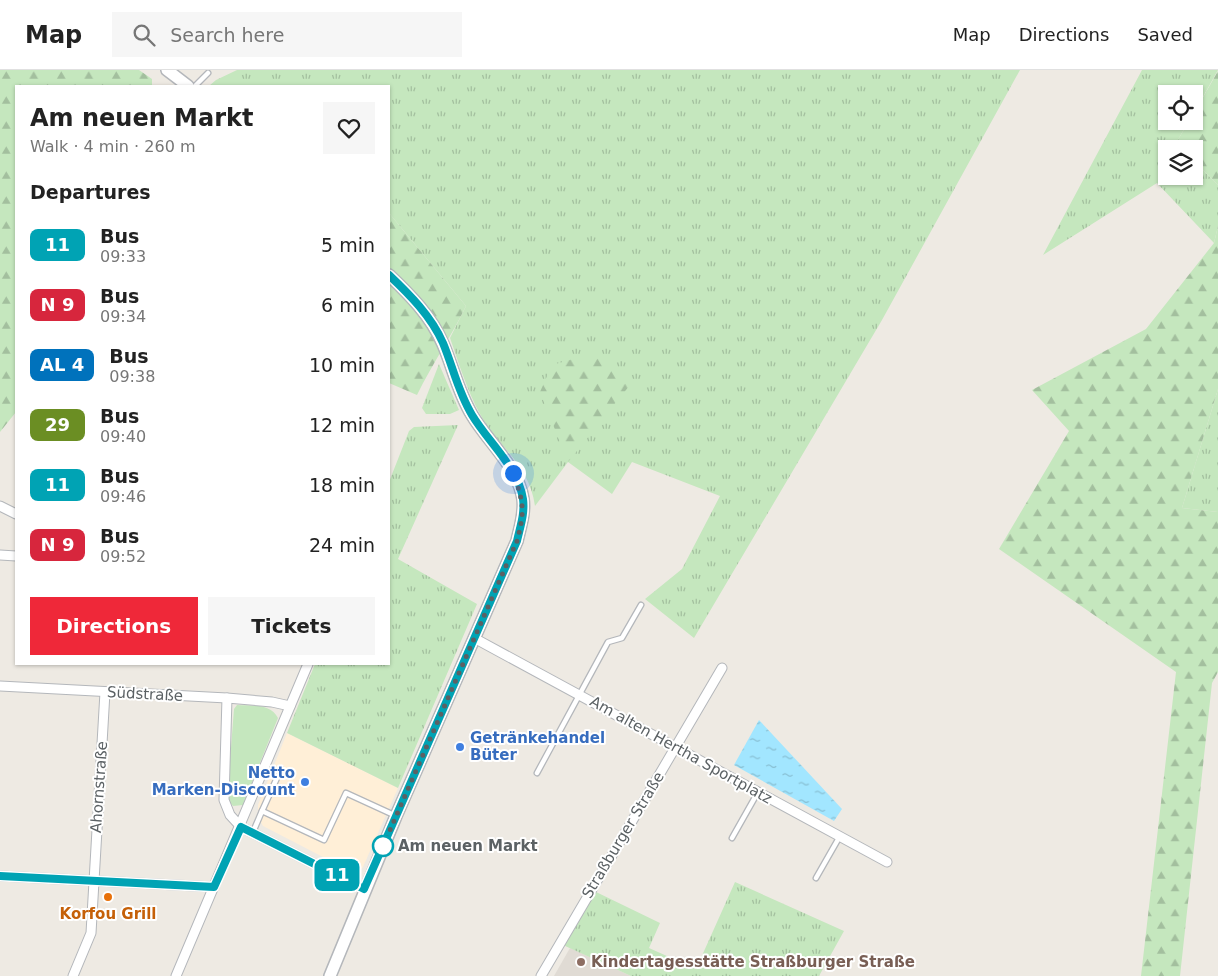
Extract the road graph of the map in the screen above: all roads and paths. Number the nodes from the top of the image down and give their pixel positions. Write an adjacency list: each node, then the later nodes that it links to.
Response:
1 (167, 70): 3 (street)
2 (208, 73): 4 (lane)
3 (187, 85)
4 (196, 85)
5 (390, 276): 11 (street)
6 (0, 506): 7 (street)
7 (15, 514)
8 (0, 555): 9 (street)
9 (15, 556)
10 (641, 605): 16 (lane)
11 (474, 638): 16 (street, Am alten Hertha Sportplatz); 24 (street)
12 (308, 665): 18 (street)
13 (722, 668): 19 (street, Straßburger Straße)
14 (0, 686): 15 (street, Südstraße)
15 (105, 692): 17 (street, Südstraße); 32 (street, Ahornstraße)
16 (580, 695): 19 (street, Am alten Hertha Sportplatz); 21 (lane)
17 (228, 698): 18 (street, Südstraße); 25 (street)
18 (290, 706): 25 (street)
19 (676, 747): 22 (street, Am alten Hertha Sportplatz); 38 (street, Straßburger Straße)
20 (281, 769): 23 (lane)
21 (537, 773)
22 (758, 792): 27 (street, Am alten Hertha Sportplatz); 28 (lane)
23 (262, 811): 24 (lane); 26 (lane)
24 (396, 816): 34 (street)
25 (241, 827): 26 (street); 33 (street)
26 (253, 832): 34 (street)
27 (840, 836): 29 (street, Am alten Hertha Sportplatz); 31 (lane)
28 (732, 838)
29 (887, 862)
30 (0, 876): 32 (street)
31 (816, 878)
32 (94, 881): 33 (street); 35 (street, Ahornstraße)
33 (214, 887): 36 (street)
34 (364, 889): 37 (street)
35 (73, 976)
36 (176, 976)
37 (330, 976)
38 (541, 976)

